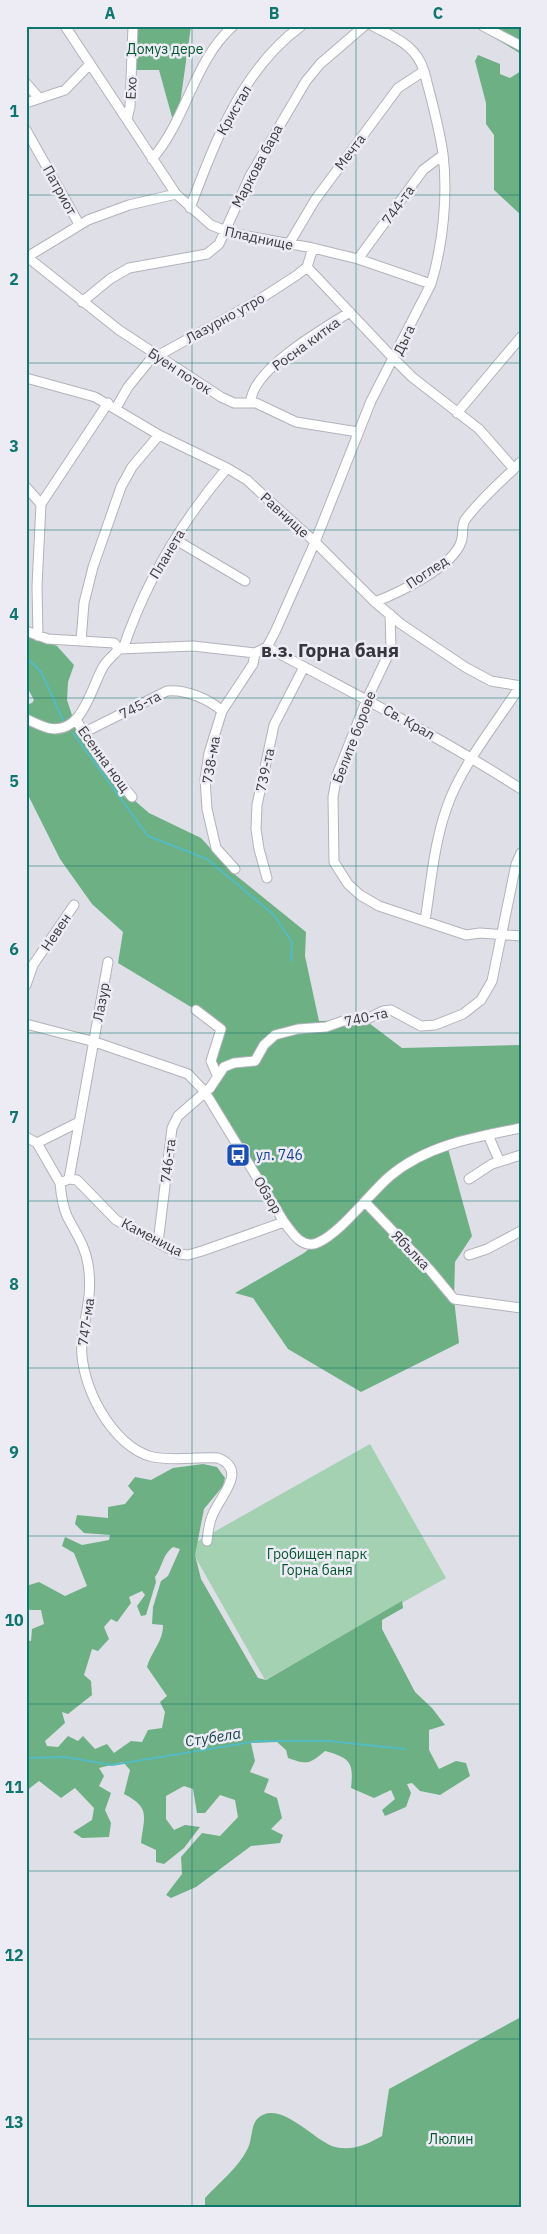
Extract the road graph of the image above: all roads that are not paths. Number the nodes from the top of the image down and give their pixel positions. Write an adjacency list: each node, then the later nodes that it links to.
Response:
1 (133, 26): 14 (street, Ехо)
2 (233, 26): 17 (street)
3 (301, 26): 19 (street, Кристал)
4 (364, 26): 21 (street, Маркова бара)
5 (372, 26): 10 (street, Дъга)
6 (483, 26): 8 (street)
7 (66, 27): 9 (street, Пладнище)
8 (521, 46)
9 (90, 64): 12 (street); 14 (street, Пладнище)
10 (424, 71): 16 (street, Дъга); 22 (street, Мечта)
11 (26, 84): 12 (street)
12 (39, 98): 13 (street)
13 (26, 103)
14 (127, 119): 17 (street, Пладнище)
15 (26, 130): 20 (street, Патриот)
16 (443, 155): 25 (street, 744-та); 27 (street, Дъга)
17 (152, 159): 18 (street, Пладнище)
18 (176, 194): 19 (street, Пладнище); 20 (street)
19 (190, 208): 21 (street, Пладнище)
20 (79, 224): 24 (street)
21 (224, 231): 22 (street, Пладнище); 28 (street, Маркова бара)
22 (289, 244): 23 (street, Пладнище)
23 (312, 248): 25 (street, Пладнище); 26 (street)
24 (27, 256): 28 (street, Буен поток)
25 (358, 259): 27 (street, Пладнище)
26 (307, 266): 29 (street); 31 (street, Лазурно утро)
27 (431, 284): 32 (street, Дъга)
28 (82, 302): 31 (street, Буен поток)
29 (350, 312): 32 (street); 34 (street, Росна китка)
30 (521, 338): 36 (street)
31 (157, 355): 34 (street, Буен поток); 35 (street, Лазурно утро)
32 (394, 359): 36 (street); 37 (street, Дъга)
33 (26, 378): 35 (street, Равнище)
34 (251, 402): 37 (street, Буен поток)
35 (112, 406): 38 (street, Равнище); 43 (street, Лазурно утро)
36 (457, 414): 41 (street)
37 (358, 432): 45 (street, Дъга)
38 (159, 435): 40 (street, Равнище); 51 (street)
39 (521, 462): 41 (street, Поглед)
40 (227, 468): 44 (street, Планета); 45 (street, Равнище)
41 (514, 469): 47 (street, Поглед)
42 (26, 486): 43 (street)
43 (41, 504): 50 (street)
44 (176, 540): 46 (street); 53 (street, Планета)
45 (315, 542): 47 (street, Равнище); 52 (street, Дъга)
46 (245, 581)
47 (375, 602): 48 (street, Равнище)
48 (390, 614): 56 (street, Равнище); 57 (street, Белите борове)
49 (26, 631): 50 (street)
50 (38, 636): 51 (street)
51 (81, 641): 53 (street)
52 (267, 647): 54 (street); 55 (street, Св. Крал)
53 (121, 649): 54 (street); 60 (street)
54 (255, 652): 58 (street, 738-ма)
55 (304, 667): 57 (street, Св. Крал); 67 (street, 739-та)
56 (521, 685): 62 (street)
57 (366, 699): 62 (street, Св. Крал); 69 (street, Белите борове)
58 (222, 710): 61 (street, 745-та); 66 (street, 738-ма)
59 (26, 719): 60 (street)
60 (76, 720): 61 (street, Есенна нощ)
61 (85, 732): 64 (street, Есенна нощ)
62 (472, 758): 63 (street, Св. Крал); 69 (street)
63 (521, 790)
64 (132, 797)
65 (521, 853): 70 (street, 740-та)
66 (235, 869)
67 (267, 878)
68 (74, 905): 73 (street, Невен)
69 (425, 921): 70 (street, Белите борове)
70 (502, 935): 71 (street, Белите борове); 77 (street, 740-та)
71 (521, 936)
72 (108, 962): 76 (street, Лазур)
73 (26, 985)
74 (196, 1010): 77 (street)
75 (26, 1024): 76 (street, Обзор)
76 (95, 1042): 78 (street, Обзор); 79 (street)
77 (217, 1075): 78 (street, 740-та)
78 (205, 1092): 90 (street, Обзор); 92 (street, 746-та)
79 (79, 1122): 83 (street); 86 (street)
80 (521, 1128): 81 (street, Обзор)
81 (488, 1134): 85 (street); 89 (street, Обзор)
82 (26, 1137): 83 (street)
83 (37, 1143): 88 (street)
84 (521, 1155): 85 (street)
85 (499, 1160): 87 (street)
86 (70, 1179): 88 (street); 92 (street, Каменица)
87 (469, 1179)
88 (60, 1183): 95 (street, 747-ма)
89 (365, 1202): 90 (street, Обзор); 94 (street, Ябълка)
90 (284, 1222): 92 (street, Каменица)
91 (521, 1231): 93 (street)
92 (158, 1243)
93 (469, 1255)
94 (521, 1308)
95 (207, 1541)

